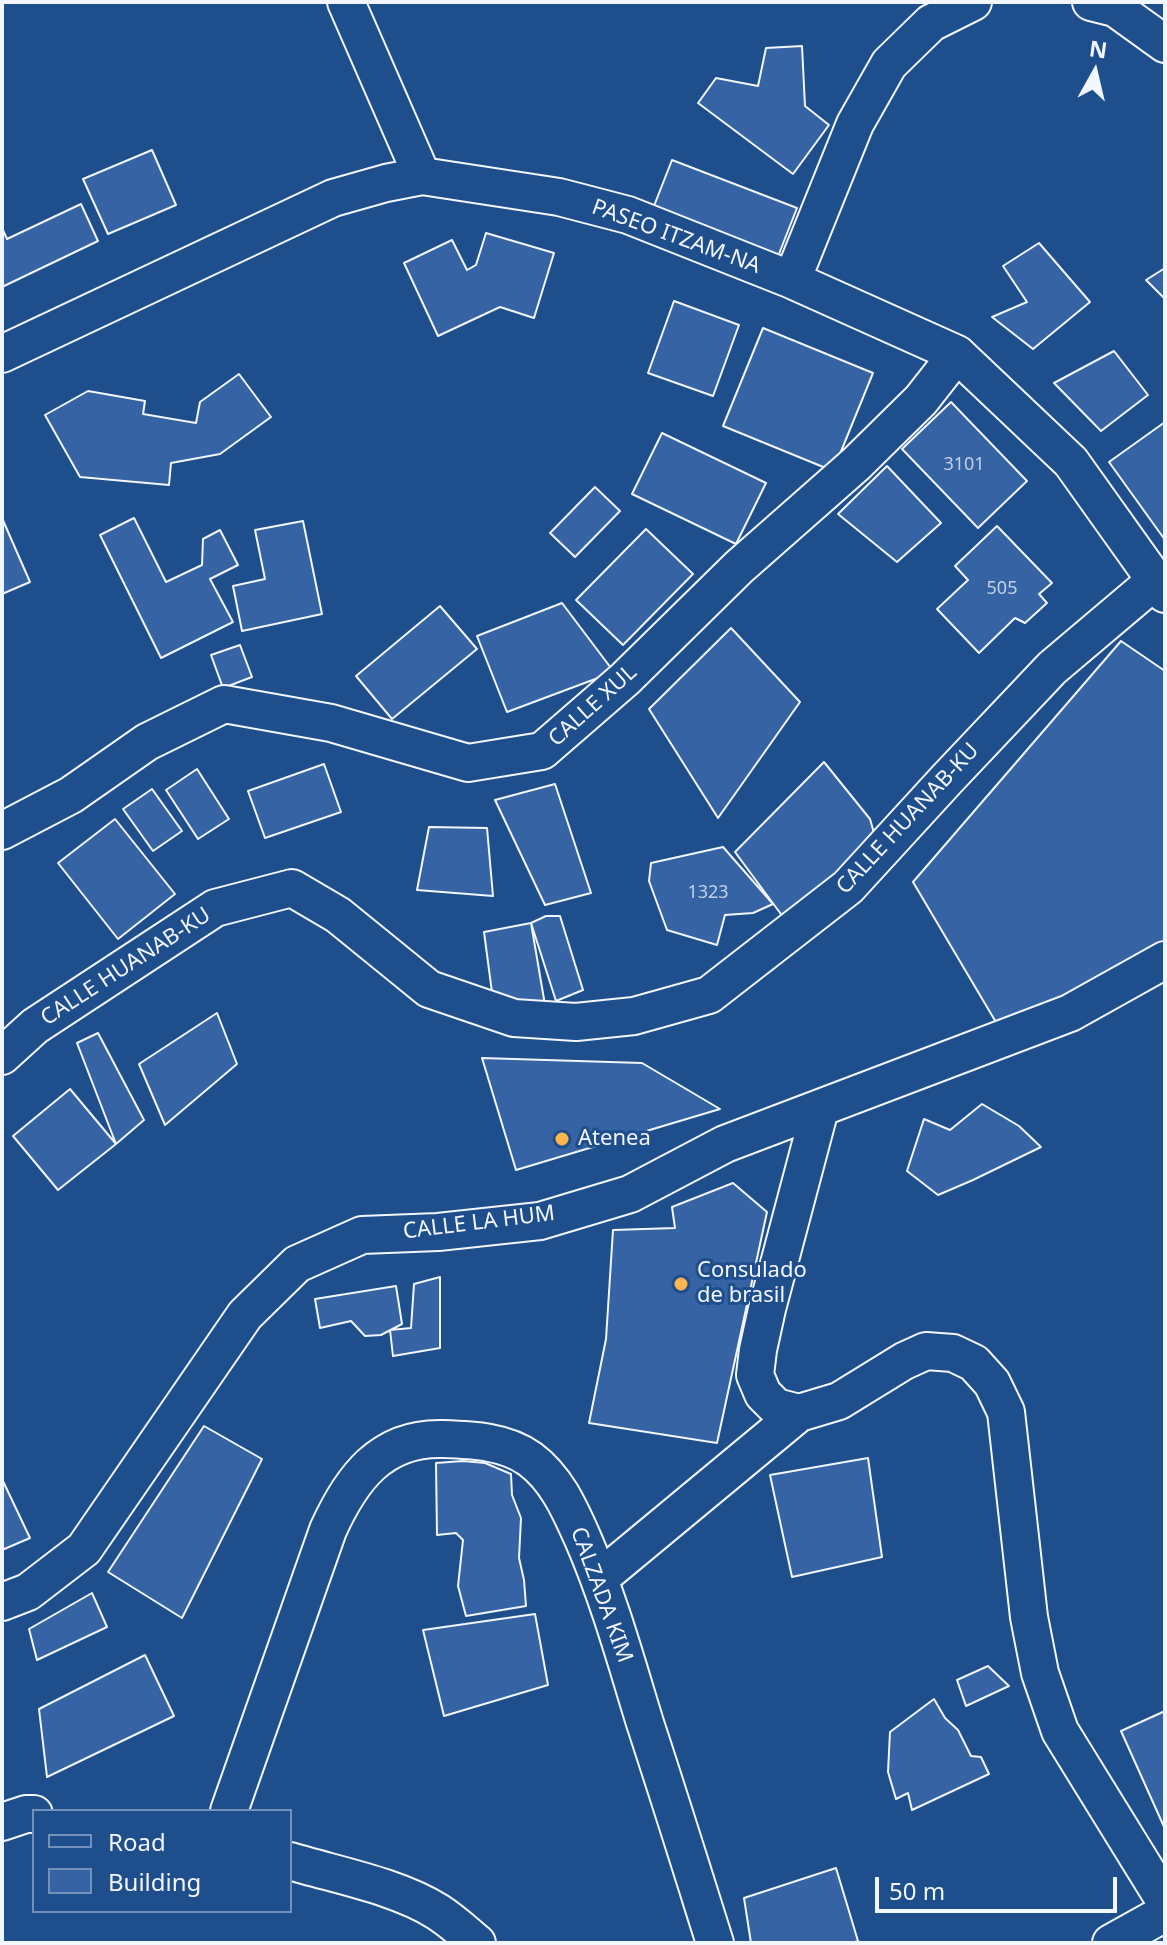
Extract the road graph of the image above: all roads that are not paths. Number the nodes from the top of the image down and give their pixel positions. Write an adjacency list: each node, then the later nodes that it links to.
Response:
1 (346, 2): 5 (street)
2 (973, 2): 6 (street)
3 (1091, 2): 4 (street)
4 (1165, 44)
5 (422, 176): 6 (street, PASEO ITZAM-NA); 7 (street, PASEO ITZAM-NA)
6 (792, 280): 8 (street, PASEO ITZAM-NA)
7 (2, 354)
8 (957, 354): 9 (street, PASEO ITZAM-NA); 10 (street, CALLE XUL)
9 (1160, 587): 12 (street, CALLE HUANAB-KU)
10 (2, 831)
11 (1165, 960): 13 (street, CALLE LA HUM)
12 (2, 1056)
13 (820, 1109): 14 (street); 16 (street, CALLE LA HUM)
14 (799, 1413): 15 (street); 21 (street)
15 (600, 1578): 17 (street, CALZADA KIM); 24 (street, CALZADA KIM)
16 (2, 1602)
17 (230, 1809)
18 (32, 1814): 19 (street)
19 (2, 1822)
20 (292, 1862): 23 (street)
21 (1165, 1901)
22 (1165, 1913): 25 (street)
23 (477, 1943)
24 (715, 1943)
25 (1111, 1943)

